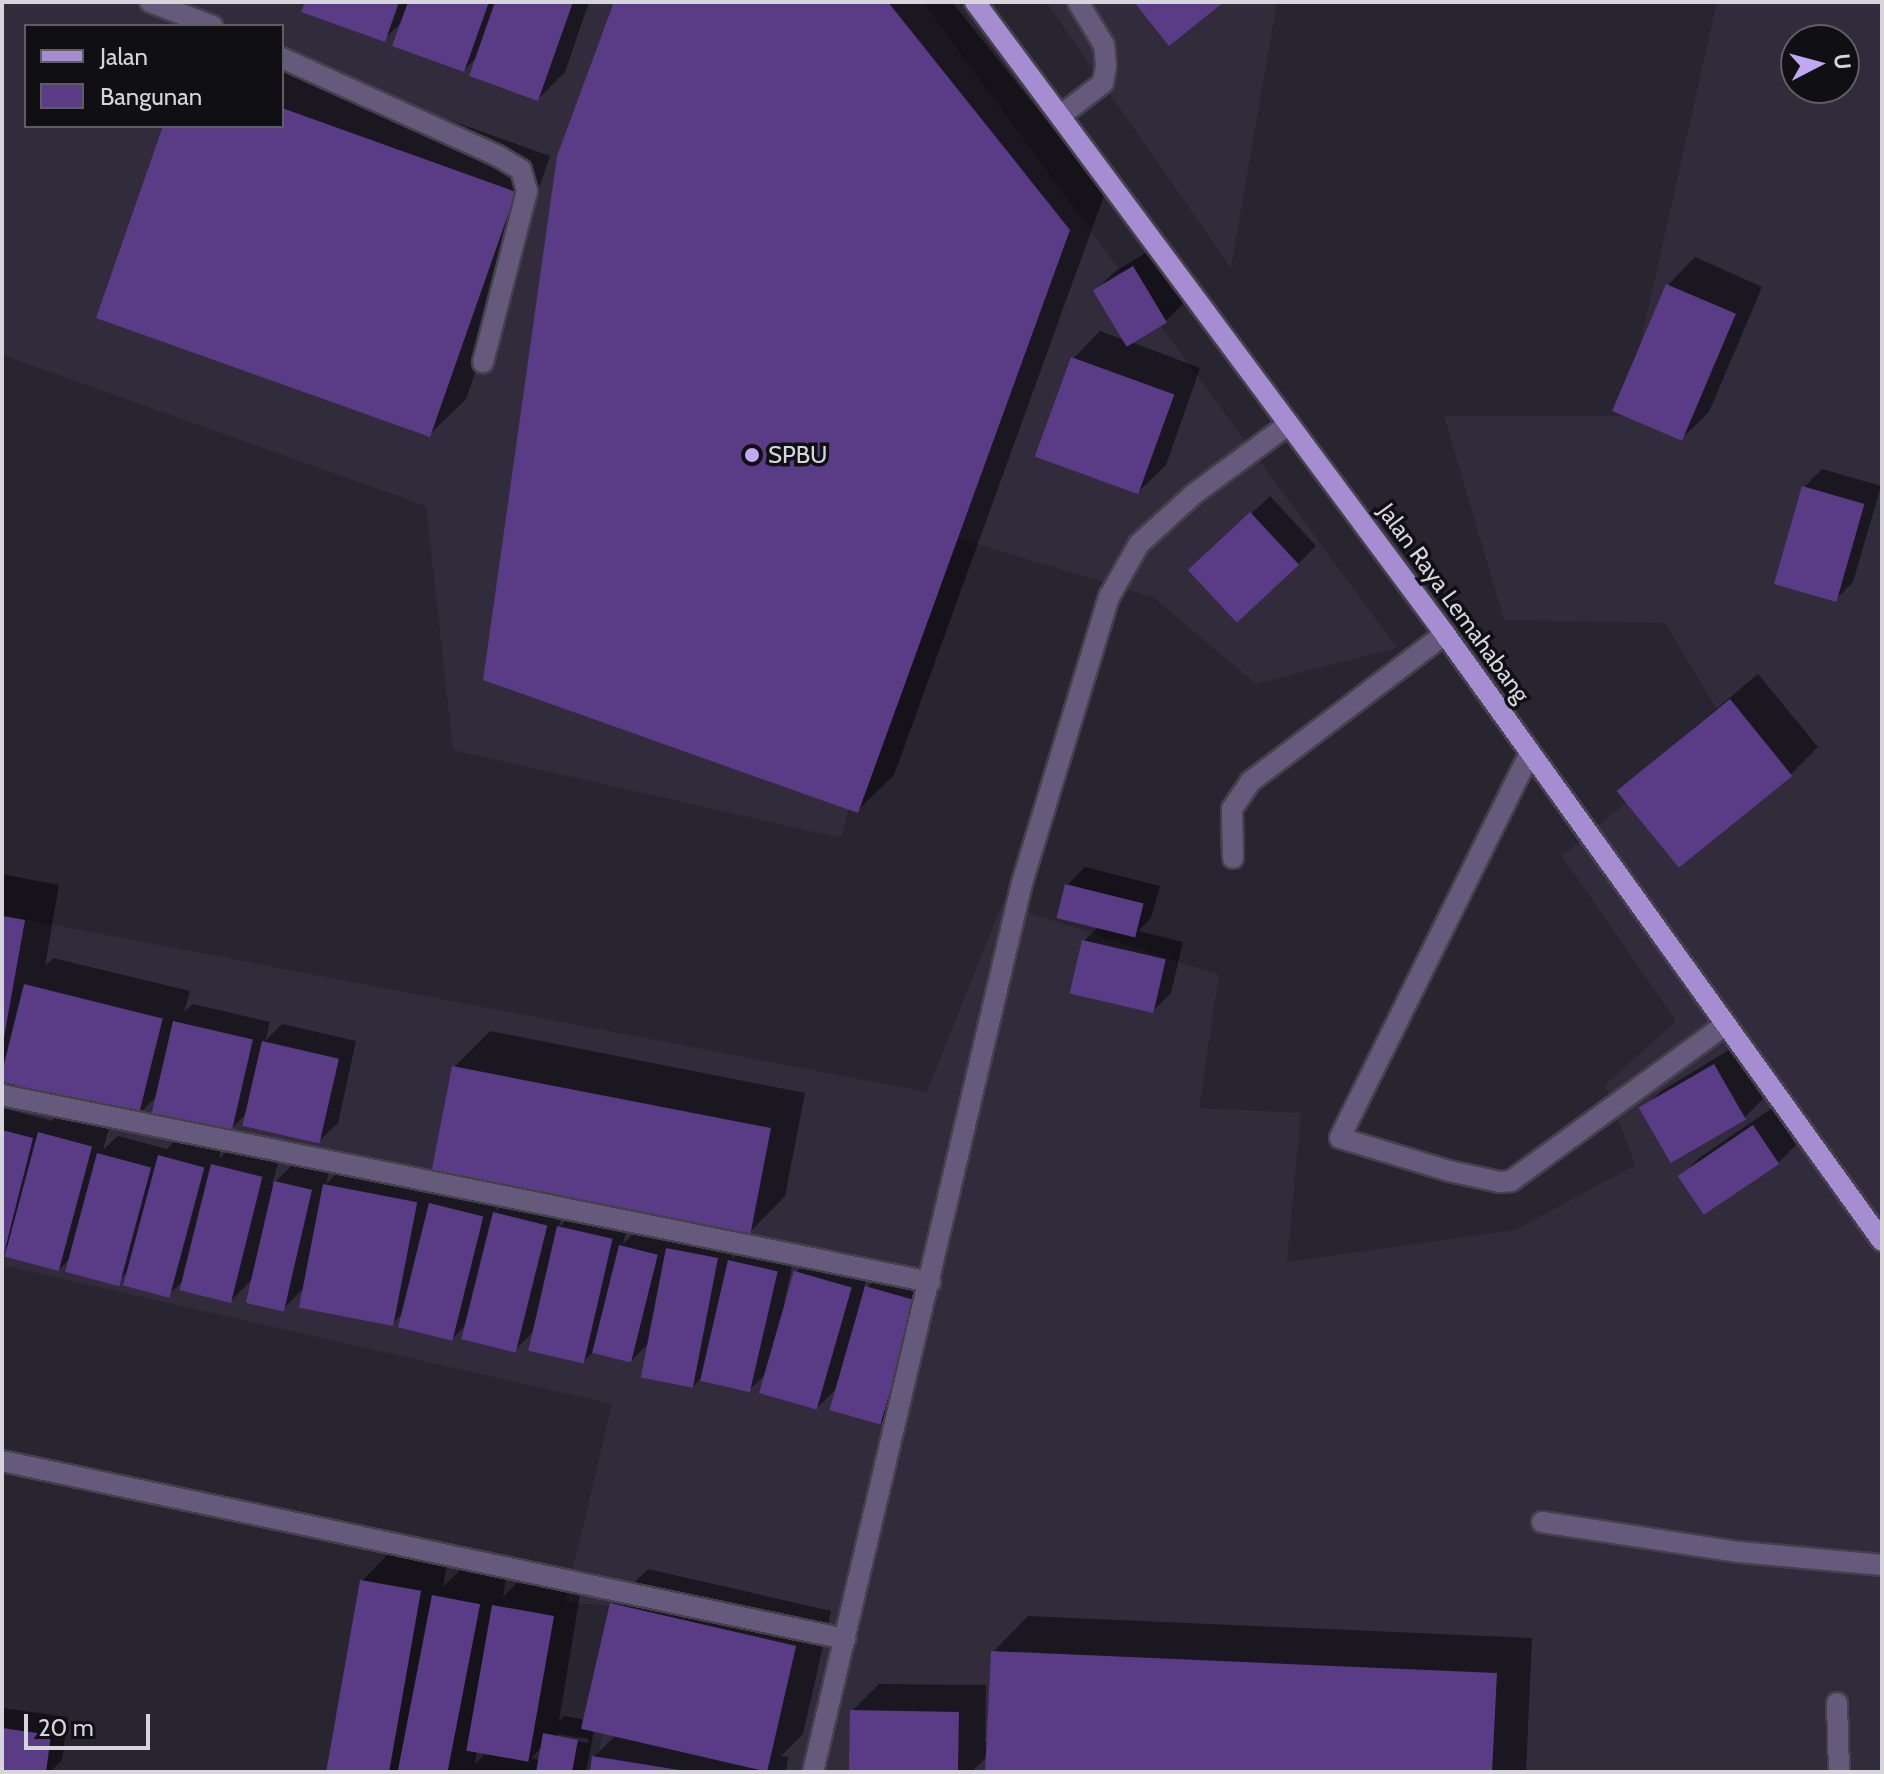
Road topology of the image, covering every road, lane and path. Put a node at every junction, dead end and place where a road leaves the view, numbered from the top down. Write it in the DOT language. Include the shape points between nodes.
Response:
graph roads {
  1 [pos="150,2"];
  2 [pos="975,2"];
  3 [pos="1078,2"];
  4 [pos="208,24"];
  5 [pos="284,59"];
  6 [pos="1060,116"];
  7 [pos="483,362"];
  8 [pos="1289,424"];
  9 [pos="1445,634"];
  10 [pos="1530,753"];
  11 [pos="1233,858"];
  12 [pos="1726,1024"];
  13 [pos="2,1095"];
  14 [pos="1882,1241"];
  15 [pos="930,1282"];
  16 [pos="2,1461"];
  17 [pos="1542,1522"];
  18 [pos="1882,1565"];
  19 [pos="845,1639"];
  20 [pos="1837,1703"];
  21 [pos="813,1772"];
  22 [pos="1839,1772"];
  1 -- 4 [label="street"];
  2 -- 6 [label="main road, Jalan Raya Lemahabang"];
  3 -- 6 [label="street" via="1104,45 1106,66 1103,83"];
  5 -- 7 [label="street" via="521,170 527,191"];
  6 -- 8 [label="main road, Jalan Raya Lemahabang"];
  8 -- 9 [label="main road, Jalan Raya Lemahabang"];
  8 -- 15 [label="street" via="1194,494 1139,544 1109,597 1022,883"];
  9 -- 10 [label="main road, Jalan Raya Lemahabang"];
  9 -- 11 [label="street" via="1250,782 1232,809"];
  10 -- 12 [label="main road, Jalan Raya Lemahabang"];
  10 -- 12 [label="street" via="1340,1138 1449,1171 1511,1181"];
  12 -- 14 [label="main road, Jalan Raya Lemahabang"];
  13 -- 15 [label="street"];
  15 -- 19 [label="street"];
  16 -- 19 [label="street"];
  17 -- 18 [label="street" via="1739,1552"];
  19 -- 21 [label="street"];
  20 -- 22 [label="street"];
}
